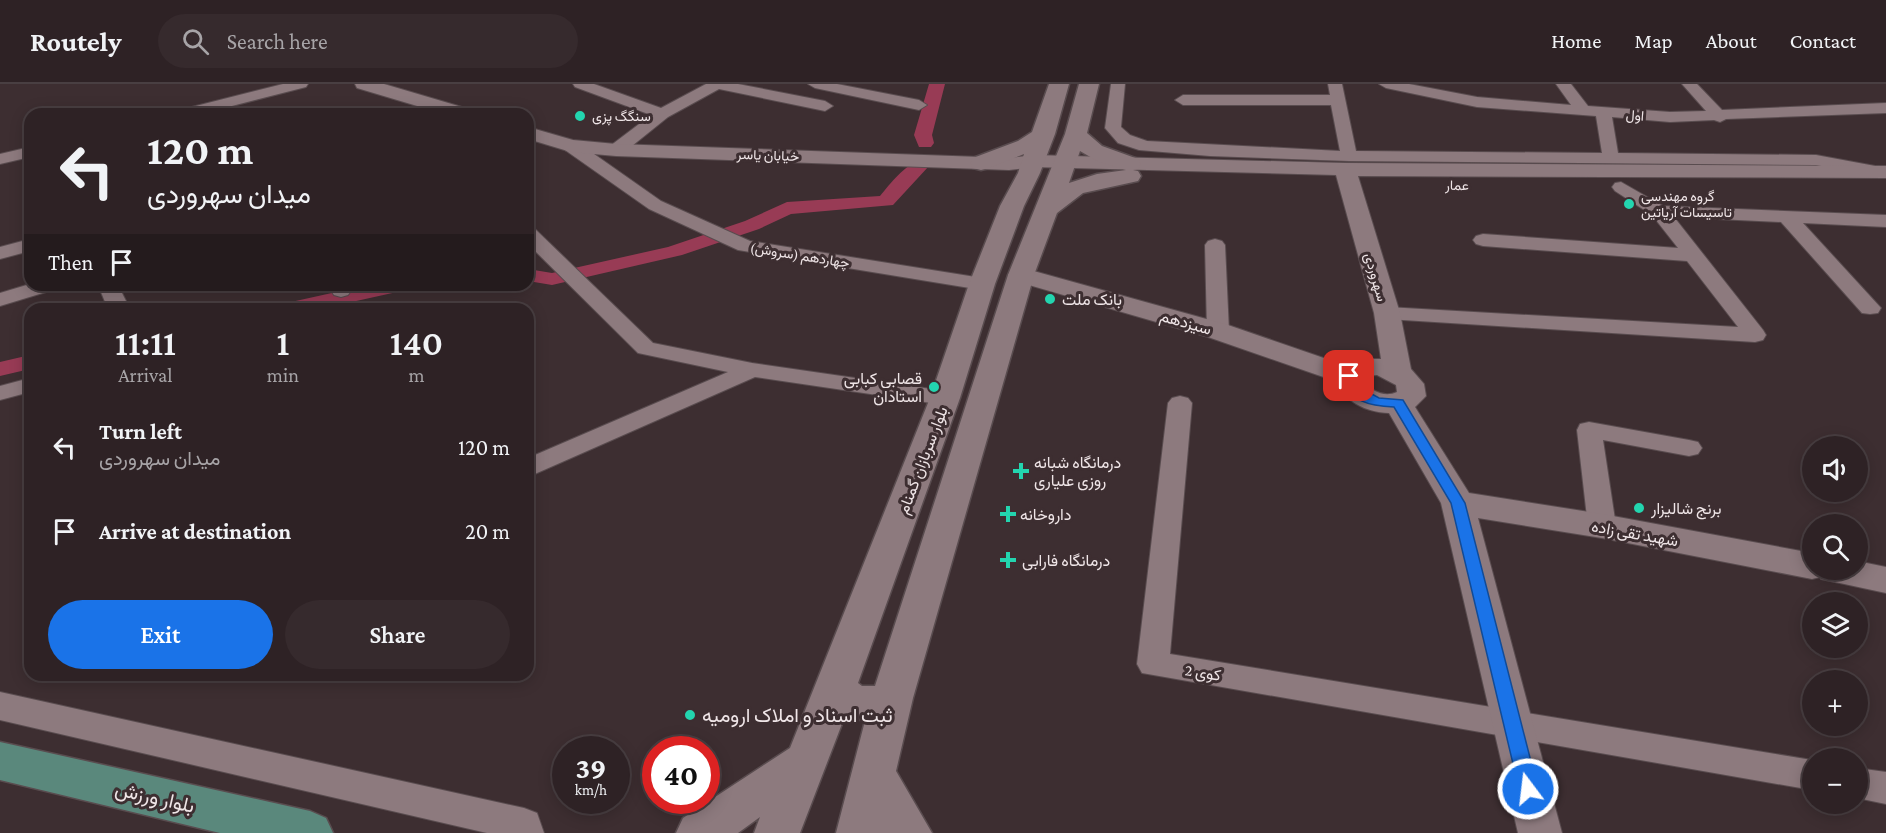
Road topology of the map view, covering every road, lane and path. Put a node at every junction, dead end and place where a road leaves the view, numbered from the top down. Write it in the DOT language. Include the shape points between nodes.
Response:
graph roads {
  1 [pos="300,84"];
  2 [pos="364,84"];
  3 [pos="580,84"];
  4 [pos="716,84"];
  5 [pos="815,84"];
  6 [pos="1059,84"];
  7 [pos="1089,84"];
  8 [pos="1118,84"];
  9 [pos="1335,84"];
  10 [pos="1386,84"];
  11 [pos="1563,84"];
  12 [pos="1689,84"];
  13 [pos="1441,91"];
  14 [pos="1183,100"];
  15 [pos="1339,100"];
  16 [pos="919,105"];
  17 [pos="825,106"];
  18 [pos="217,108"];
  19 [pos="445,108"];
  20 [pos="1886,108"];
  21 [pos="1584,111"];
  22 [pos="1603,113"];
  23 [pos="662,114"];
  24 [pos="1720,117"];
  25 [pos="534,136"];
  26 [pos="571,146"];
  27 [pos="616,150"];
  28 [pos="24,153"];
  29 [pos="1045,158"];
  30 [pos="1212,158"];
  31 [pos="0,159"];
  32 [pos="1611,159"];
  33 [pos="981,163"];
  34 [pos="1348,169"];
  35 [pos="1130,170"];
  36 [pos="1885,178"];
  37 [pos="1621,187"];
  38 [pos="1012,206"];
  39 [pos="1046,210"];
  40 [pos="1659,210"];
  41 [pos="1788,218"];
  42 [pos="1886,221"];
  43 [pos="534,239"];
  44 [pos="1483,240"];
  45 [pos="1215,245"];
  46 [pos="24,247"];
  47 [pos="0,254"];
  48 [pos="1693,255"];
  49 [pos="1022,275"];
  50 [pos="982,284"];
  51 [pos="29,291"];
  52 [pos="0,300"];
  53 [pos="1870,308"];
  54 [pos="1387,313"];
  55 [pos="1218,331"];
  56 [pos="752,370"];
  57 [pos="24,387"];
  58 [pos="1398,388"];
  59 [pos="0,393"];
  60 [pos="945,398"];
  61 [pos="1180,403"];
  62 [pos="1689,448"];
  63 [pos="534,465"];
  64 [pos="1458,503"];
  65 [pos="1602,526"];
  66 [pos="1802,564"];
  67 [pos="1868,577"];
  68 [pos="1886,580"];
  69 [pos="836,687"];
  70 [pos="892,698"];
  71 [pos="0,706"];
  72 [pos="1511,723"];
  73 [pos="0,761"];
  74 [pos="806,761"];
  75 [pos="873,773"];
  76 [pos="1802,773"];
  77 [pos="1868,785"];
  78 [pos="1886,788"];
  79 [pos="309,833"];
  80 [pos="526,833"];
  81 [pos="699,833"];
  82 [pos="777,833"];
  83 [pos="859,833"];
  84 [pos="909,833"];
  85 [pos="1540,833"];
  1 -- 18 [label="street"];
  2 -- 19 [label="street"];
  3 -- 23 [label="street"];
  4 -- 17 [label="street"];
  4 -- 23 [label="street"];
  5 -- 16 [label="street"];
  6 -- 29 [label="main road, بلوار سربازان گمنام"];
  7 -- 29 [label="main road, بلوار سربازان گمنام"];
  8 -- 30 [label="street" via="1113,128 1124,139"];
  9 -- 15 [label="street"];
  10 -- 13 [label="street, اول"];
  11 -- 21 [label="street"];
  12 -- 24 [label="street"];
  13 -- 21 [label="street, اول"];
  14 -- 15 [label="street"];
  15 -- 34 [label="street"];
  20 -- 24 [label="street, اول"];
  21 -- 22 [label="street, اول"];
  22 -- 24 [label="street, اول"];
  22 -- 32 [label="street"];
  23 -- 27 [label="street"];
  25 -- 26 [label="street, خیابان یاسر"];
  26 -- 27 [label="street, خیابان یاسر"];
  26 -- 50 [label="street, چهاردهم (سروش)" via="655,205 745,246"];
  27 -- 33 [label="street, خیابان یاسر"];
  28 -- 31 [label="street"];
  29 -- 33 [label="street, خیابان یاسر"];
  29 -- 33 [label="main road" via="1022,147"];
  29 -- 35 [label="street, عمار"];
  29 -- 35 [label="main road" via="1088,148"];
  29 -- 38 [label="main road, بلوار سربازان گمنام"];
  29 -- 39 [label="main road, بلوار سربازان گمنام"];
  30 -- 34 [label="street, عمار"];
  30 -- 35 [label="street, عمار"];
  32 -- 34 [label="street"];
  32 -- 36 [label="street" via="1816,160"];
  33 -- 38 [label="main road" via="1009,180"];
  34 -- 35 [label="street, عمار"];
  34 -- 36 [label="street, عمار"];
  34 -- 37 [label="street, عمار"];
  34 -- 54 [label="street, سهروردی"];
  35 -- 39 [label="main road" via="1075,188"];
  36 -- 37 [label="street, عمار"];
  37 -- 40 [label="street"];
  38 -- 50 [label="main road, بلوار سربازان گمنام"];
  39 -- 49 [label="main road, بلوار سربازان گمنام"];
  40 -- 41 [label="street"];
  40 -- 48 [label="street"];
  41 -- 42 [label="street"];
  41 -- 53 [label="street"];
  43 -- 56 [label="street" via="646,348"];
  44 -- 48 [label="street"];
  45 -- 55 [label="street"];
  46 -- 47 [label="street"];
  48 -- 54 [label="street" via="1755,334"];
  49 -- 55 [label="street, سیزدهم"];
  49 -- 70 [label="main road, بلوار سربازان گمنام"];
  50 -- 60 [label="main road, بلوار سربازان گمنام"];
  51 -- 52 [label="street"];
  54 -- 58 [label="street, سهروردی"];
  55 -- 58 [label="street, سیزدهم" via="1349,376 1351,388 1367,399 1377,402"];
  56 -- 60 [label="street"];
  56 -- 63 [label="street"];
  57 -- 59 [label="street"];
  58 -- 64 [label="street, سهروردی"];
  60 -- 69 [label="main road, بلوار سربازان گمنام"];
  61 -- 72 [label="street, کوی 2" via="1153,664"];
  62 -- 65 [label="street" via="1589,430"];
  64 -- 65 [label="street, شهید تقی زاده"];
  64 -- 72 [label="street, سهروردی"];
  65 -- 66 [label="street, شهید تقی زاده"];
  67 -- 68 [label="street"];
  69 -- 70 [label="main road" via="846,698 860,704 877,704"];
  69 -- 74 [label="main road, بلوار سربازان گمنام"];
  70 -- 75 [label="main road, بلوار سربازان گمنام"];
  71 -- 80 [label="street" via="524,825"];
  72 -- 76 [label="street"];
  72 -- 85 [label="street, سهروردی"];
  73 -- 79 [label="main road, بلوار ورزش"];
  74 -- 81 [label="main road"];
  74 -- 82 [label="main road, بلوار سربازان گمنام"];
  75 -- 83 [label="main road, بلوار سربازان گمنام"];
  75 -- 84 [label="main road"];
  77 -- 78 [label="street"];
}
